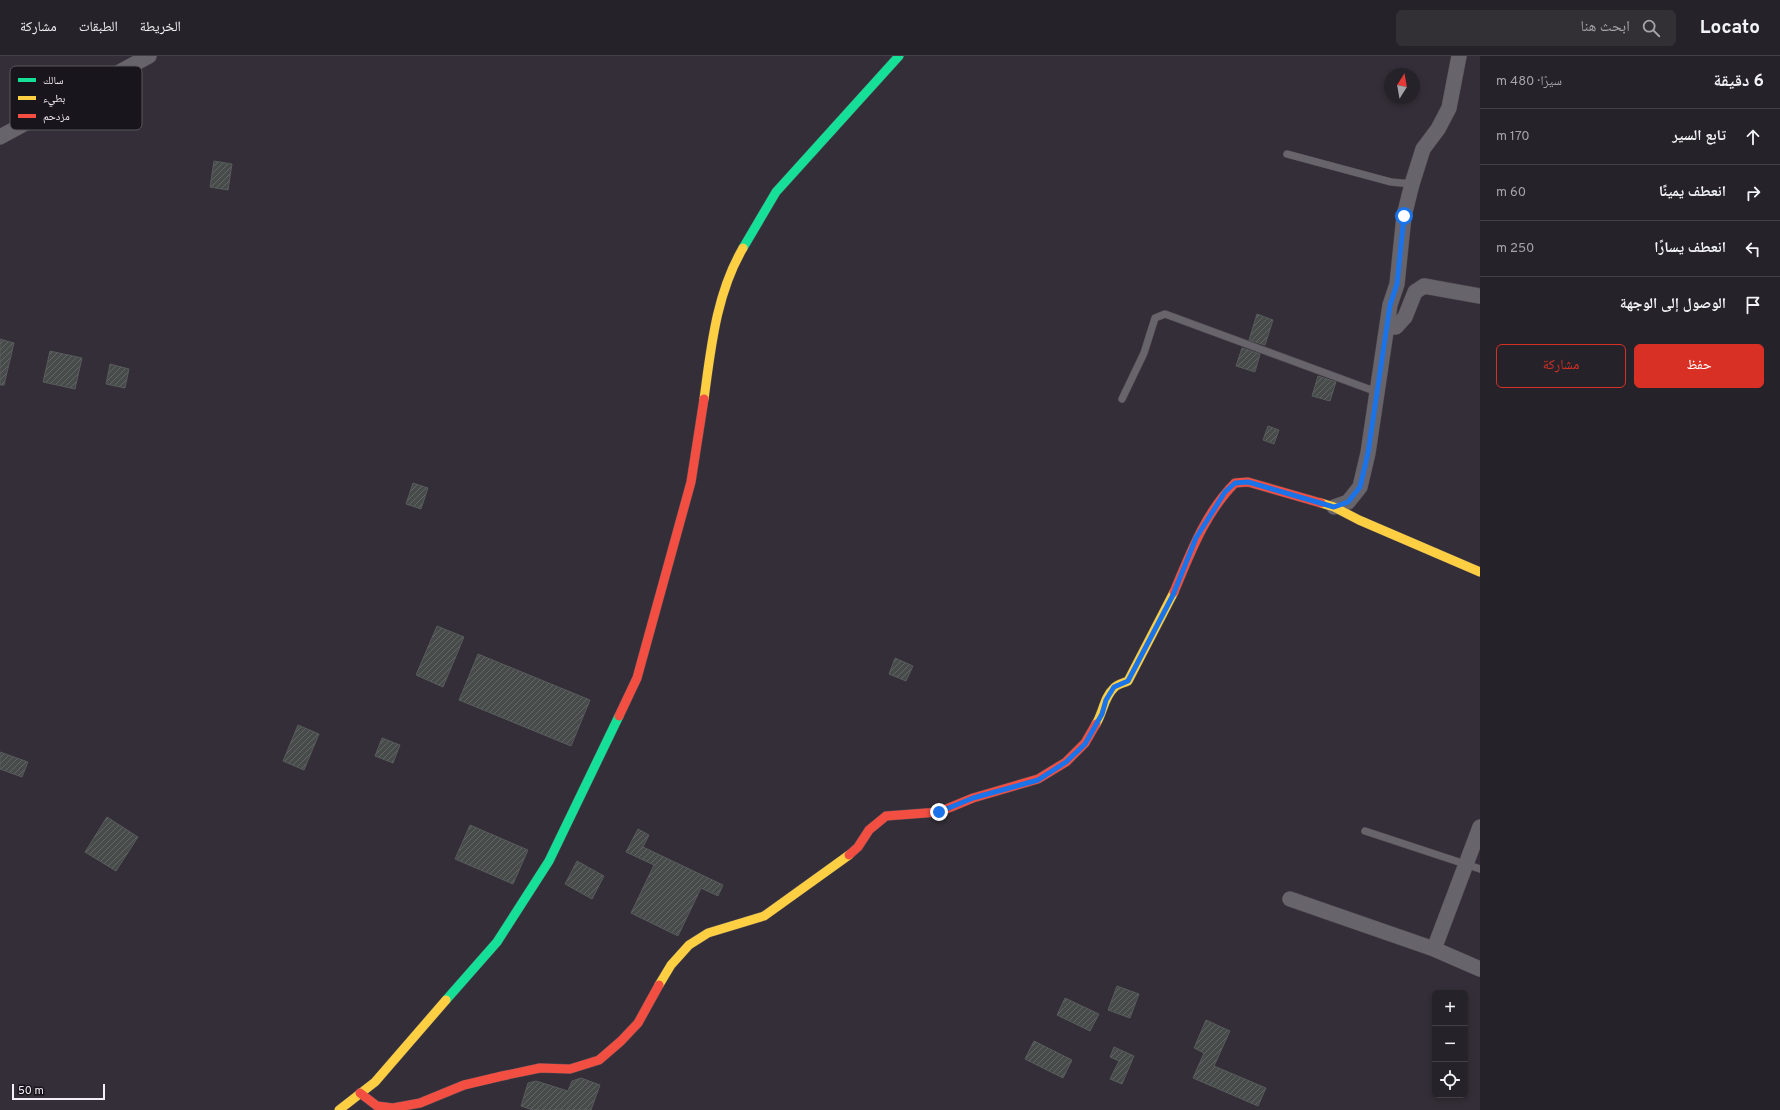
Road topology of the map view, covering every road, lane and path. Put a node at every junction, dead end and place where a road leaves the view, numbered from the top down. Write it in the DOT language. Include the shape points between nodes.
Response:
graph roads {
  1 [pos="149,56"];
  2 [pos="899,56"];
  3 [pos="1459,56"];
  4 [pos="131,66"];
  5 [pos="13,130"];
  6 [pos="0,137"];
  7 [pos="1287,154"];
  8 [pos="1412,184"];
  9 [pos="1480,296"];
  10 [pos="1387,327"];
  11 [pos="1377,392"];
  12 [pos="1122,399"];
  13 [pos="1334,507"];
  14 [pos="1480,572"];
  15 [pos="1480,827"];
  16 [pos="1365,831"];
  17 [pos="1466,864"];
  18 [pos="1480,869"];
  19 [pos="1290,900"];
  20 [pos="1434,949"];
  21 [pos="1480,969"];
  22 [pos="360,1093"];
  23 [pos="339,1110"];
  1 -- 4 [label="street"];
  2 -- 22 [label="street" via="776,192 735,262 715,323 691,482 637,678 549,861 497,942 375,1082"];
  3 -- 8 [label="street" via="1449,108 1438,129 1423,148"];
  5 -- 6 [label="street"];
  7 -- 8 [label="lane" via="1391,182"];
  8 -- 10 [label="street" via="1404,216 1397,284 1390,305"];
  9 -- 10 [label="street" via="1424,286 1414,292 1405,317 1396,327"];
  10 -- 11 [label="street"];
  11 -- 12 [label="lane" via="1165,314 1155,318 1144,353"];
  11 -- 13 [label="street" via="1360,487 1348,502"];
  13 -- 14 [label="street"];
  13 -- 22 [label="street" via="1248,482 1235,483 1225,492 1196,538 1173,595 1128,681 1114,687 1085,744 1066,762 1038,780 973,798 939,812 886,816 869,830 858,847 764,916 708,933 689,945 671,965 638,1023 599,1060 570,1069 540,1068 502,1076 464,1085 420,1103 393,1108 377,1106"];
  15 -- 17 [label="street"];
  16 -- 17 [label="lane"];
  17 -- 18 [label="lane"];
  17 -- 20 [label="street"];
  19 -- 20 [label="street"];
  20 -- 21 [label="street"];
  22 -- 23 [label="street"];
}
